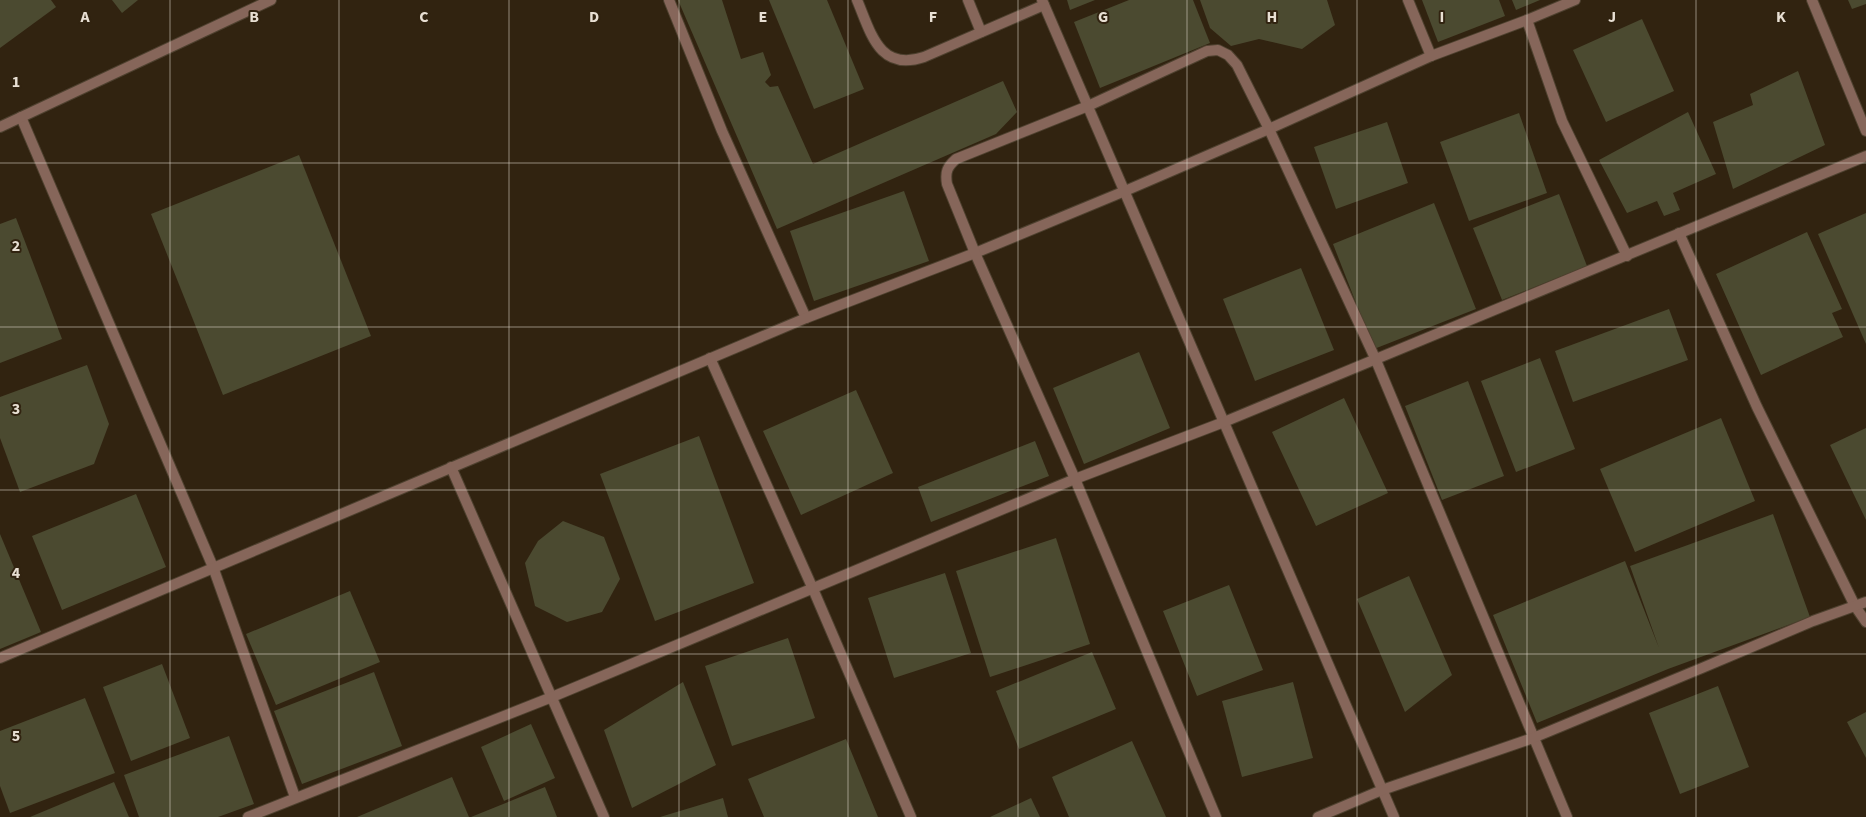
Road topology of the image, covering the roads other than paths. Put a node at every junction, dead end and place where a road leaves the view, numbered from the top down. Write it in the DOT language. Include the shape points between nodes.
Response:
graph roads {
  1 [pos="271,0"];
  2 [pos="669,0"];
  3 [pos="857,0"];
  4 [pos="968,0"];
  5 [pos="1408,0"];
  6 [pos="1576,0"];
  7 [pos="1812,0"];
  8 [pos="1043,3"];
  9 [pos="1527,20"];
  10 [pos="981,32"];
  11 [pos="1431,56"];
  12 [pos="1088,106"];
  13 [pos="21,118"];
  14 [pos="0,128"];
  15 [pos="1269,129"];
  16 [pos="1866,131"];
  17 [pos="1866,156"];
  18 [pos="1125,191"];
  19 [pos="1679,233"];
  20 [pos="975,253"];
  21 [pos="1627,256"];
  22 [pos="806,318"];
  23 [pos="710,358"];
  24 [pos="1375,358"];
  25 [pos="1224,422"];
  26 [pos="450,467"];
  27 [pos="1075,479"];
  28 [pos="213,567"];
  29 [pos="813,589"];
  30 [pos="1866,602"];
  31 [pos="1855,606"];
  32 [pos="1866,622"];
  33 [pos="0,658"];
  34 [pos="552,697"];
  35 [pos="1533,738"];
  36 [pos="1382,790"];
  37 [pos="295,798"];
  38 [pos="248,817"];
  39 [pos="604,817"];
  40 [pos="911,817"];
  41 [pos="1216,817"];
  42 [pos="1318,817"];
  43 [pos="1394,817"];
  44 [pos="1567,817"];
  1 -- 13 [label="street"];
  2 -- 22 [label="street" via="722,131"];
  3 -- 10 [label="street" via="874,40 889,57 900,61 924,57"];
  4 -- 10 [label="street"];
  5 -- 11 [label="street"];
  6 -- 9 [label="street"];
  7 -- 16 [label="street"];
  8 -- 10 [label="street"];
  8 -- 12 [label="street"];
  9 -- 11 [label="street"];
  9 -- 21 [label="street" via="1562,121"];
  11 -- 15 [label="street"];
  12 -- 15 [label="street" via="1207,51 1218,50 1228,54 1237,66"];
  12 -- 18 [label="street"];
  12 -- 20 [label="street" via="956,158 950,164 945,173 947,184"];
  13 -- 14 [label="street"];
  13 -- 28 [label="street"];
  15 -- 18 [label="street"];
  15 -- 24 [label="street"];
  17 -- 19 [label="street"];
  18 -- 20 [label="street"];
  18 -- 25 [label="street"];
  19 -- 21 [label="street"];
  19 -- 31 [label="street" via="1757,407"];
  20 -- 22 [label="street"];
  20 -- 27 [label="street"];
  21 -- 24 [label="street"];
  22 -- 23 [label="street"];
  23 -- 26 [label="street"];
  23 -- 29 [label="street"];
  24 -- 25 [label="street"];
  24 -- 35 [label="street"];
  25 -- 27 [label="street"];
  25 -- 36 [label="street"];
  26 -- 28 [label="street"];
  26 -- 34 [label="street"];
  27 -- 29 [label="street"];
  27 -- 41 [label="street"];
  28 -- 33 [label="street"];
  28 -- 37 [label="street"];
  29 -- 34 [label="street"];
  29 -- 40 [label="street"];
  30 -- 31 [label="street"];
  31 -- 32 [label="street"];
  31 -- 35 [label="street" via="1813,620"];
  34 -- 37 [label="street"];
  34 -- 39 [label="street"];
  35 -- 36 [label="street"];
  35 -- 44 [label="street"];
  36 -- 42 [label="street"];
  36 -- 43 [label="street"];
  37 -- 38 [label="street"];
}
